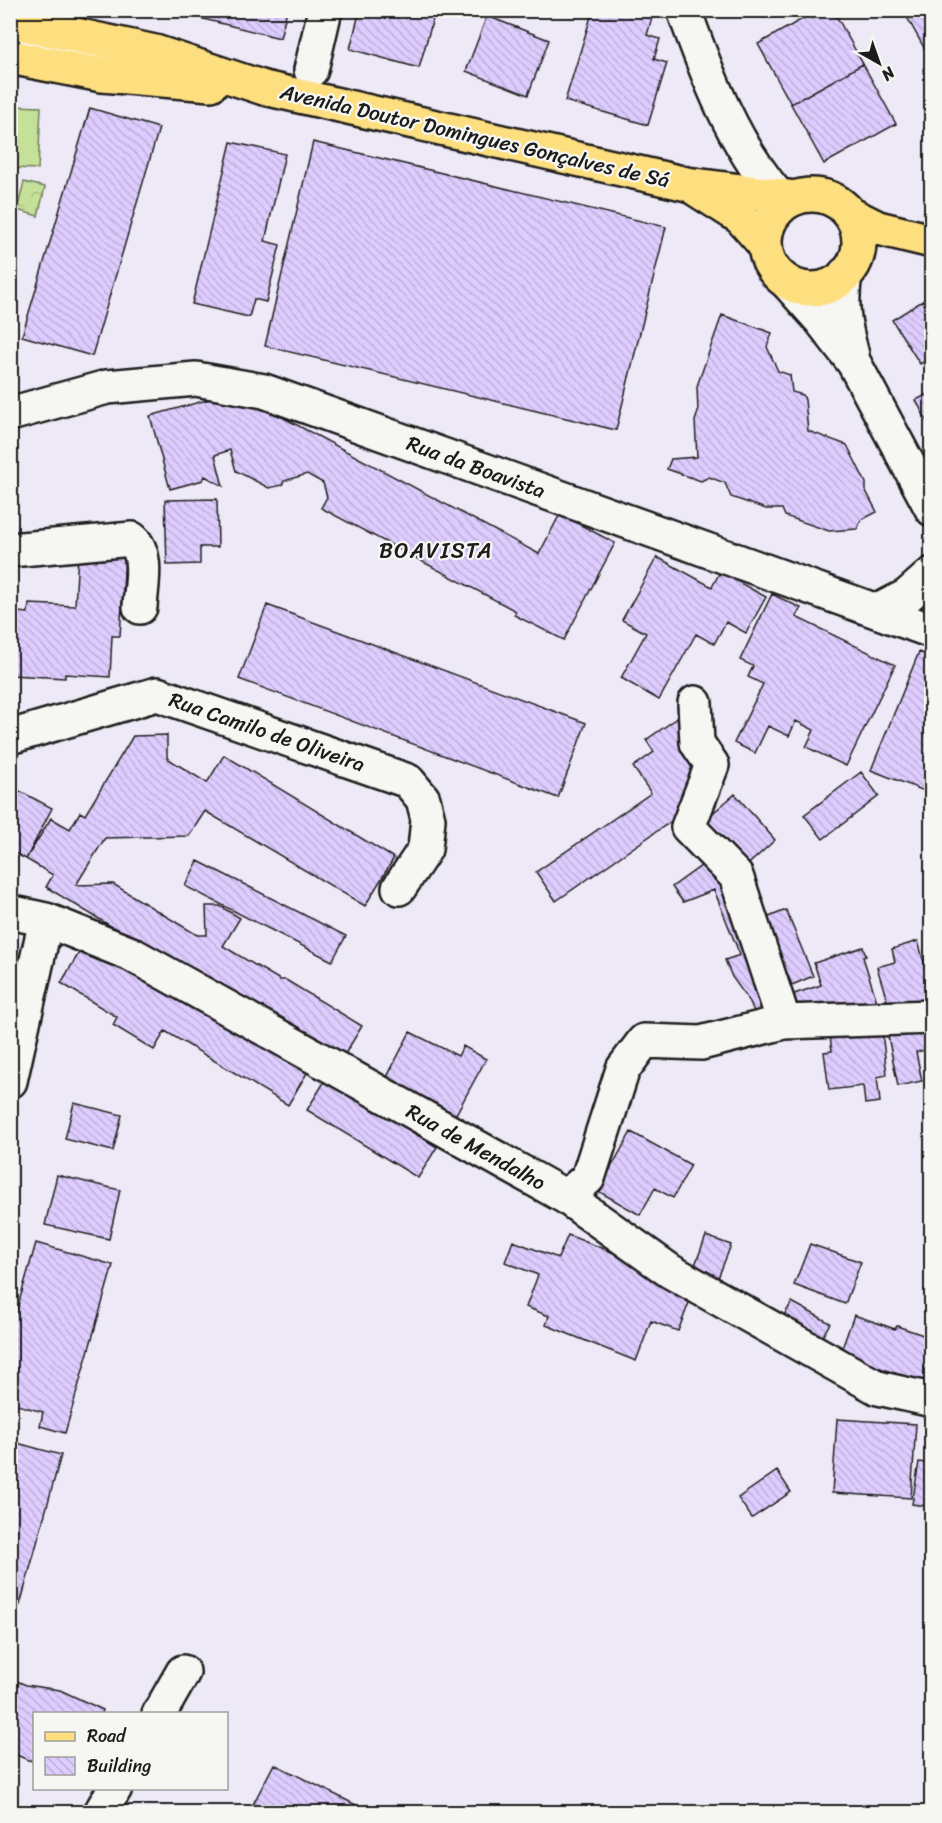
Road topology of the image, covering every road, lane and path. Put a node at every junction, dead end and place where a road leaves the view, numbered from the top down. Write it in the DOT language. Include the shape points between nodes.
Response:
graph roads {
  1 [pos="325,10"];
  2 [pos="684,10"];
  3 [pos="30,21"];
  4 [pos="10,57"];
  5 [pos="311,70"];
  6 [pos="216,84"];
  7 [pos="264,87"];
  8 [pos="687,184"];
  9 [pos="787,197"];
  10 [pos="850,214"];
  11 [pos="932,243"];
  12 [pos="764,244"];
  13 [pos="850,268"];
  14 [pos="786,281"];
  15 [pos="854,363"];
  16 [pos="10,414"];
  17 [pos="932,509"];
  18 [pos="10,550"];
  19 [pos="932,574"];
  20 [pos="140,607"];
  21 [pos="878,611"];
  22 [pos="932,631"];
  23 [pos="695,703"];
  24 [pos="10,737"];
  25 [pos="399,888"];
  26 [pos="10,912"];
  27 [pos="46,920"];
  28 [pos="932,1017"];
  29 [pos="784,1022"];
  30 [pos="10,1081"];
  31 [pos="566,1197"];
  32 [pos="932,1400"];
  33 [pos="183,1672"];
  34 [pos="160,1712"];
  35 [pos="114,1790"];
  36 [pos="101,1812"];
  1 -- 5 [label="street"];
  2 -- 9 [label="street" via="731,123 759,173"];
  3 -- 6 [label="street" via="36,37 45,45"];
  3 -- 7 [label="main road, Avenida Doutor Domingues Gonçalves de Sá" via="154,52"];
  4 -- 6 [label="main road, Avenida Doutor Domingues Gonçalves de Sá" via="102,75"];
  6 -- 7 [label="main road, Avenida Doutor Domingues Gonçalves de Sá"];
  7 -- 8 [label="main road, Avenida Doutor Domingues Gonçalves de Sá"];
  8 -- 9 [label="main road, Avenida Doutor Domingues Gonçalves de Sá"];
  8 -- 12 [label="main road, Avenida Doutor Domingues Gonçalves de Sá" via="740,218"];
  9 -- 10 [label="main road, Avenida Doutor Domingues Gonçalves de Sá" via="825,197"];
  9 -- 12 [label="main road" via="772,216"];
  10 -- 11 [label="main road, Avenida Doutor Domingues Gonçalves de Sá" via="878,228"];
  10 -- 13 [label="main road" via="860,245"];
  11 -- 13 [label="main road" via="876,253"];
  12 -- 14 [label="main road, Avenida Doutor Domingues Gonçalves de Sá" via="775,271"];
  13 -- 14 [label="main road" via="832,284 817,289 801,288"];
  13 -- 15 [label="street" via="841,297"];
  14 -- 15 [label="street"];
  15 -- 17 [label="street"];
  16 -- 21 [label="street, Rua da Boavista" via="107,387 196,379 264,391"];
  18 -- 20 [label="street" via="132,539 139,545 142,557"];
  19 -- 21 [label="street" via="907,596"];
  21 -- 22 [label="street, Rua da Boavista"];
  23 -- 29 [label="street" via="697,743 712,765 688,826 736,876"];
  24 -- 25 [label="street, Rua Camilo de Oliveira" via="157,694 408,781 423,799 428,819 425,849"];
  26 -- 27 [label="street, Rua de Mendalho"];
  27 -- 30 [label="street"];
  27 -- 31 [label="street, Rua de Mendalho" via="131,954"];
  28 -- 29 [label="street"];
  29 -- 31 [label="street" via="701,1043 644,1041 623,1069 588,1178"];
  31 -- 32 [label="street, Rua de Mendalho" via="670,1270 878,1388"];
  33 -- 34 [label="street"];
  35 -- 36 [label="street"];
}
